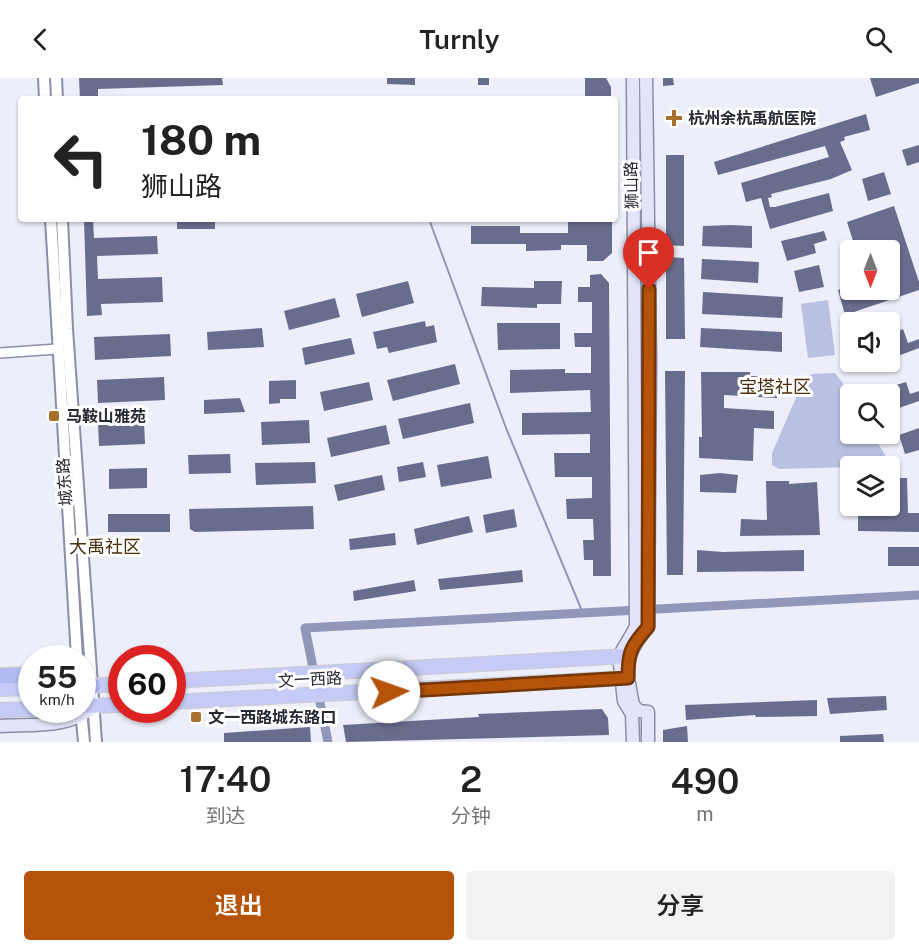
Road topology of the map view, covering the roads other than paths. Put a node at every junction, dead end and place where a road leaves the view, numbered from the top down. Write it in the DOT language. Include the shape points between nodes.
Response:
graph roads {
  1 [pos="44,78"];
  2 [pos="56,78"];
  3 [pos="633,78"];
  4 [pos="646,78"];
  5 [pos="45,96"];
  6 [pos="57,96"];
  7 [pos="51,222"];
  8 [pos="62,222"];
  9 [pos="57,350"];
  10 [pos="1,353"];
  11 [pos="642,590"];
  12 [pos="77,645"];
  13 [pos="84,645"];
  14 [pos="623,656"];
  15 [pos="18,675"];
  16 [pos="0,676"];
  17 [pos="624,678"];
  18 [pos="186,680"];
  19 [pos="0,688"];
  20 [pos="18,688"];
  21 [pos="186,701"];
  22 [pos="18,709"];
  23 [pos="0,710"];
  24 [pos="49,723"];
  25 [pos="85,723"];
  26 [pos="89,723"];
  27 [pos="0,726"];
  28 [pos="84,742"];
  29 [pos="96,742"];
  30 [pos="633,742"];
  31 [pos="648,742"];
  1 -- 5 [label="street"];
  2 -- 6 [label="street"];
  3 -- 11 [label="main road, 狮山路"];
  4 -- 11 [label="main road, 狮山路" via="650,360"];
  7 -- 9 [label="street, 城东路"];
  8 -- 13 [label="street, 城东路"];
  9 -- 10 [label="street"];
  9 -- 12 [label="street, 城东路"];
  11 -- 14 [label="main road, 狮山路" via="642,627"];
  14 -- 17 [label="main road"];
  14 -- 18 [label="main road, 文一西路"];
  15 -- 16 [label="highway"];
  17 -- 21 [label="main road, 文一西路"];
  17 -- 30 [label="main road" via="624,701 632,714"];
  17 -- 31 [label="main road" via="633,705 648,712"];
  19 -- 20 [label="main road"];
  22 -- 23 [label="main road"];
  24 -- 27 [label="main road"];
  25 -- 28 [label="street, 城东路"];
  26 -- 29 [label="street, 城东路"];
}
